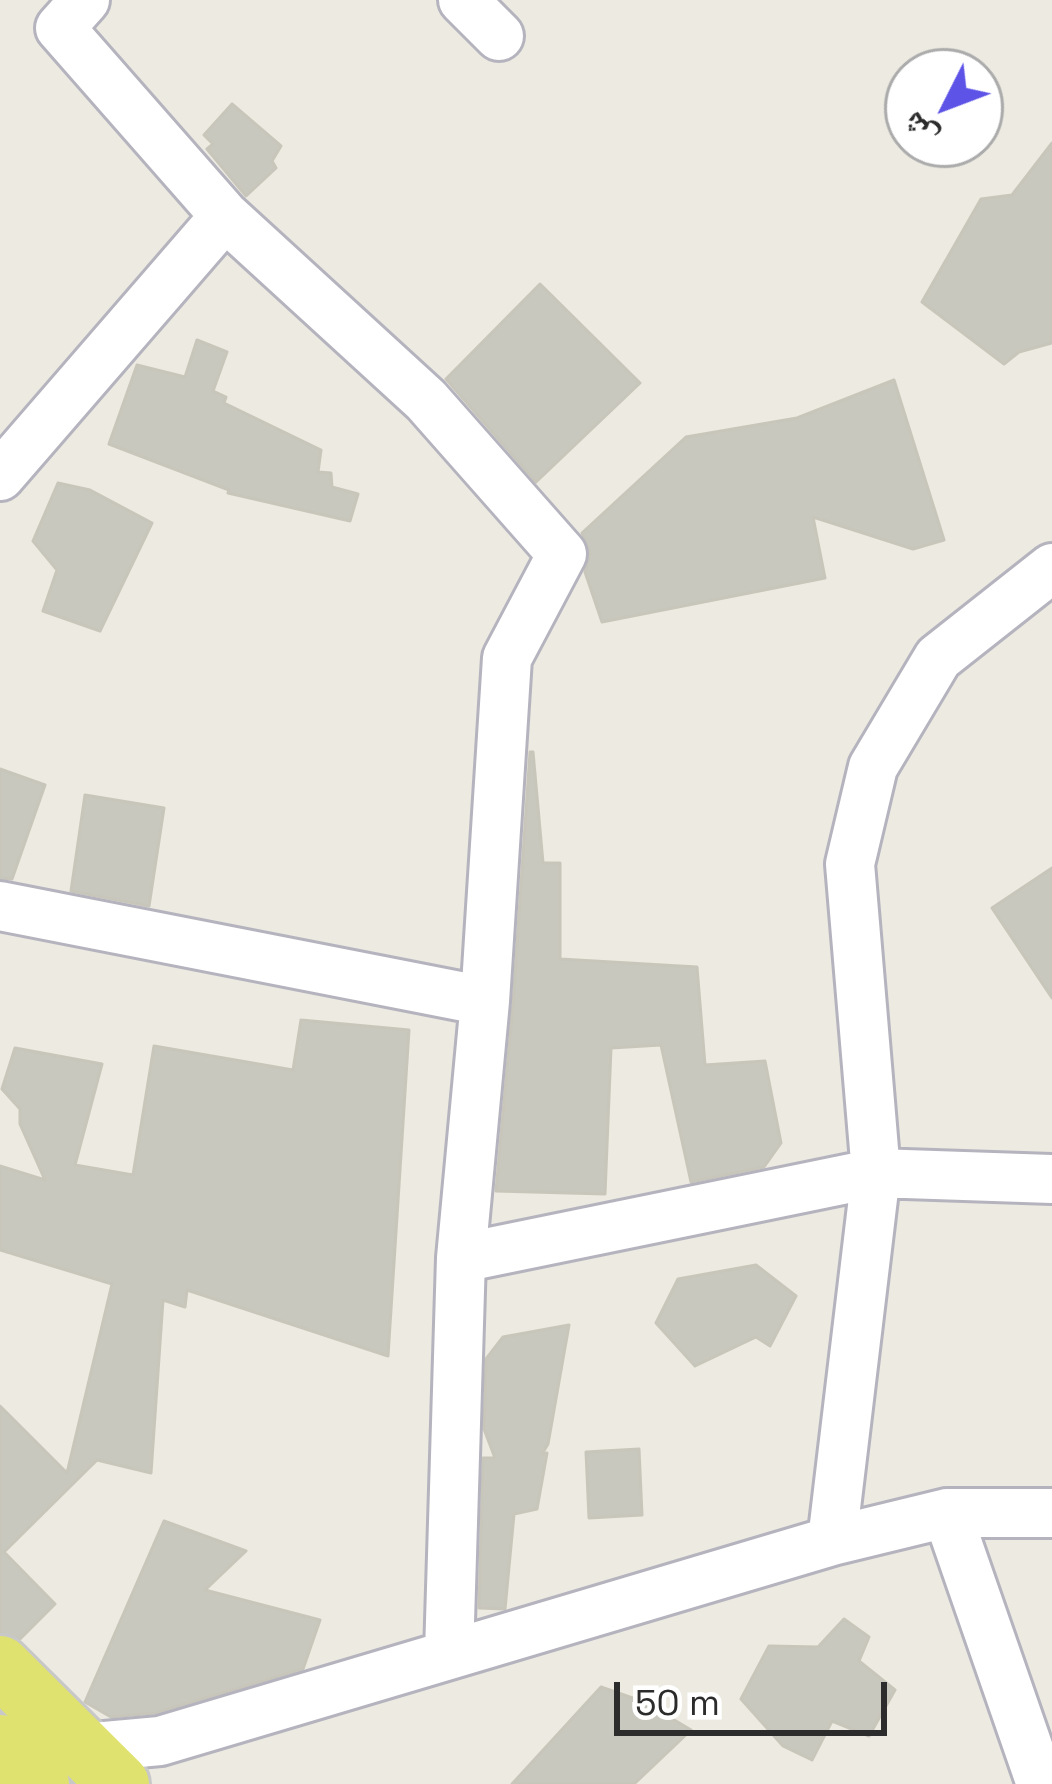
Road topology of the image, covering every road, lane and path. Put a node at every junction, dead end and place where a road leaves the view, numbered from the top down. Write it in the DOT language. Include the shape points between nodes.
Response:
graph roads {
  1 [pos="85,0"];
  2 [pos="463,0"];
  3 [pos="499,36"];
  4 [pos="225,216"];
  5 [pos="3,465"];
  6 [pos="1052,568"];
  7 [pos="0,906"];
  8 [pos="484,1001"];
  9 [pos="876,1173"];
  10 [pos="1052,1179"];
  11 [pos="461,1258"];
  12 [pos="947,1513"];
  13 [pos="1052,1513"];
  14 [pos="832,1541"];
  15 [pos="449,1654"];
  16 [pos="0,1666"];
  17 [pos="46,1767"];
  18 [pos="1041,1784"];
  1 -- 4 [label="street" via="60,28"];
  2 -- 3 [label="street"];
  4 -- 5 [label="street"];
  4 -- 8 [label="street" via="426,400 562,554 507,658"];
  6 -- 9 [label="street" via="938,658 873,766 850,864"];
  7 -- 8 [label="street"];
  8 -- 11 [label="street"];
  9 -- 10 [label="street"];
  9 -- 11 [label="street"];
  9 -- 14 [label="street"];
  11 -- 15 [label="street"];
  12 -- 13 [label="street"];
  12 -- 14 [label="street"];
  12 -- 18 [label="street"];
  14 -- 15 [label="street"];
  15 -- 17 [label="street"];
  16 -- 17 [label="main road"];
}
